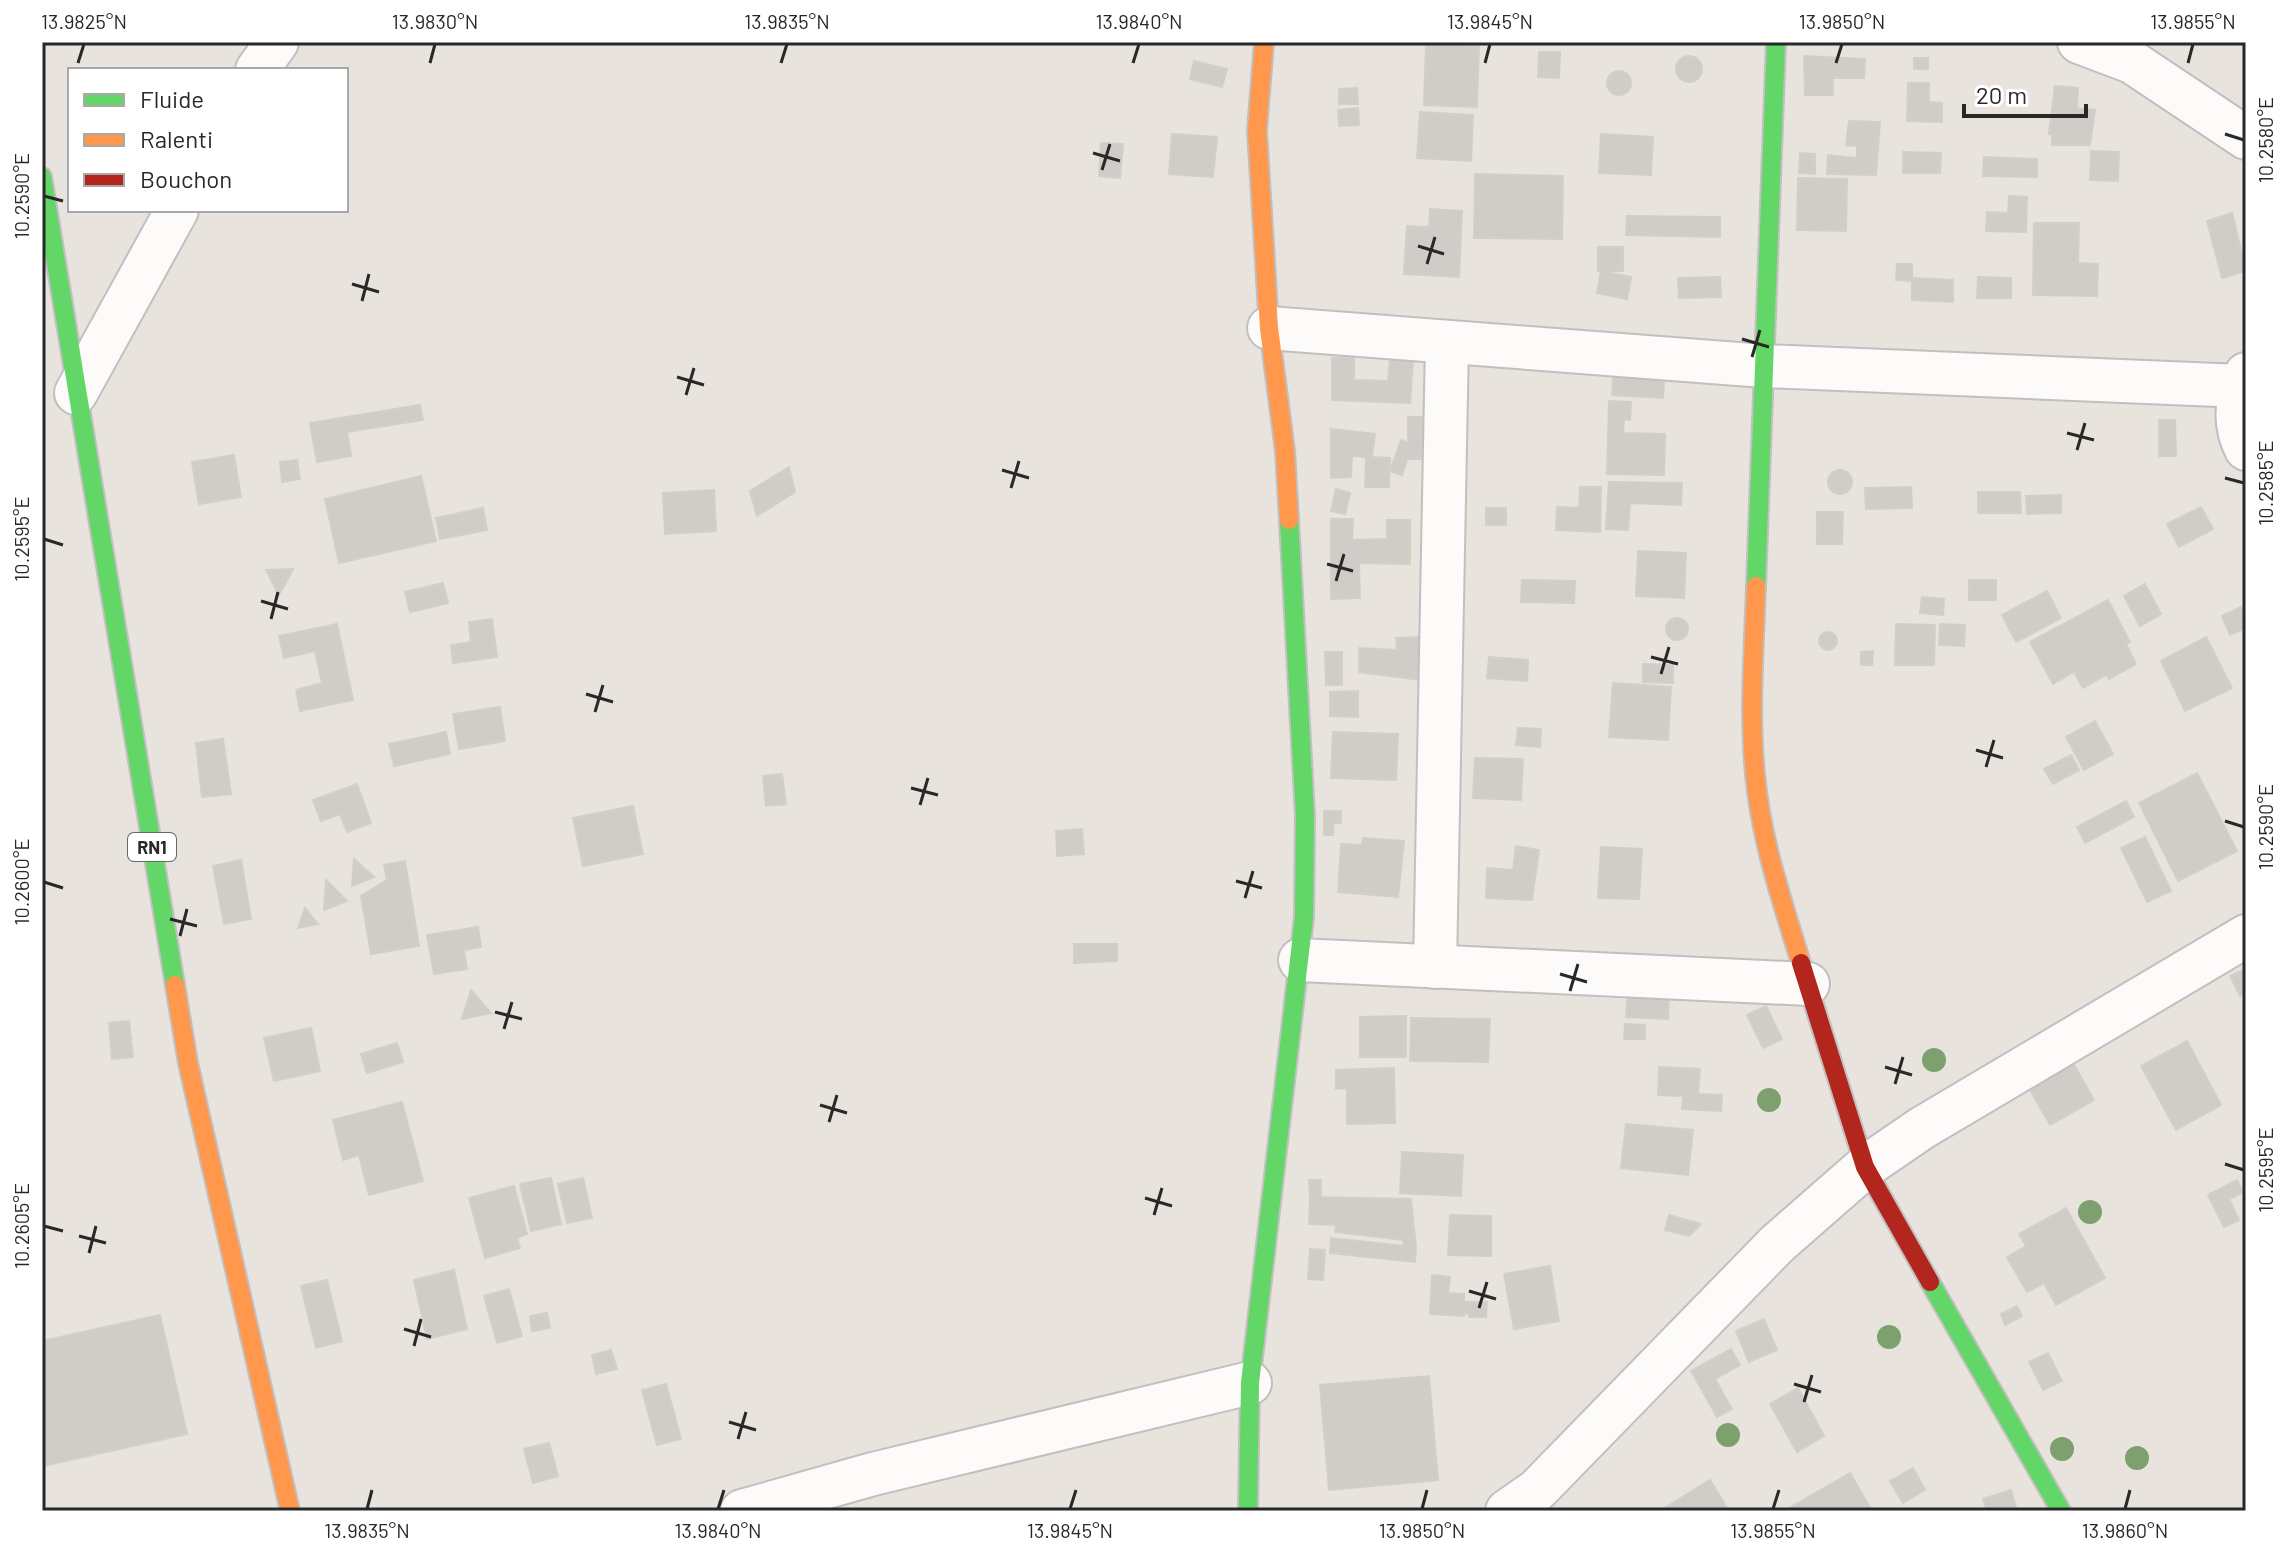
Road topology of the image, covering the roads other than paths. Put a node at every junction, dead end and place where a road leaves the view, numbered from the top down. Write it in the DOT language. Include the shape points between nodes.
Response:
graph roads {
  1 [pos="277,42"];
  2 [pos="1264,42"];
  3 [pos="1776,42"];
  4 [pos="2079,42"];
  5 [pos="258,68"];
  6 [pos="2246,138"];
  7 [pos="42,177"];
  8 [pos="176,212"];
  9 [pos="1269,328"];
  10 [pos="1447,342"];
  11 [pos="1764,366"];
  12 [pos="2244,380"];
  13 [pos="76,393"];
  14 [pos="2246,449"];
  15 [pos="2246,936"];
  16 [pos="1300,960"];
  17 [pos="1435,967"];
  18 [pos="1808,984"];
  19 [pos="1865,1167"];
  20 [pos="1250,1383"];
  21 [pos="290,1511"];
  22 [pos="742,1511"];
  23 [pos="1248,1511"];
  24 [pos="1507,1511"];
  25 [pos="2061,1511"];
  1 -- 5 [label="street"];
  2 -- 9 [label="main road" via="1257,130"];
  3 -- 11 [label="main road"];
  4 -- 6 [label="street" via="2132,62"];
  7 -- 13 [label="main road, RN1"];
  8 -- 13 [label="street"];
  9 -- 10 [label="street"];
  9 -- 16 [label="main road" via="1285,451 1305,816"];
  10 -- 11 [label="street"];
  10 -- 17 [label="street"];
  11 -- 12 [label="street"];
  11 -- 18 [label="main road" via="1751,721 1755,778 1769,860"];
  12 -- 14 [label="street" via="2237,424"];
  13 -- 21 [label="main road, RN1" via="188,1063"];
  15 -- 19 [label="street"];
  16 -- 17 [label="street"];
  16 -- 20 [label="main road"];
  17 -- 18 [label="street"];
  18 -- 19 [label="main road"];
  19 -- 24 [label="street" via="1777,1244 1537,1490"];
  19 -- 25 [label="main road"];
  20 -- 22 [label="street"];
  20 -- 23 [label="main road"];
}
